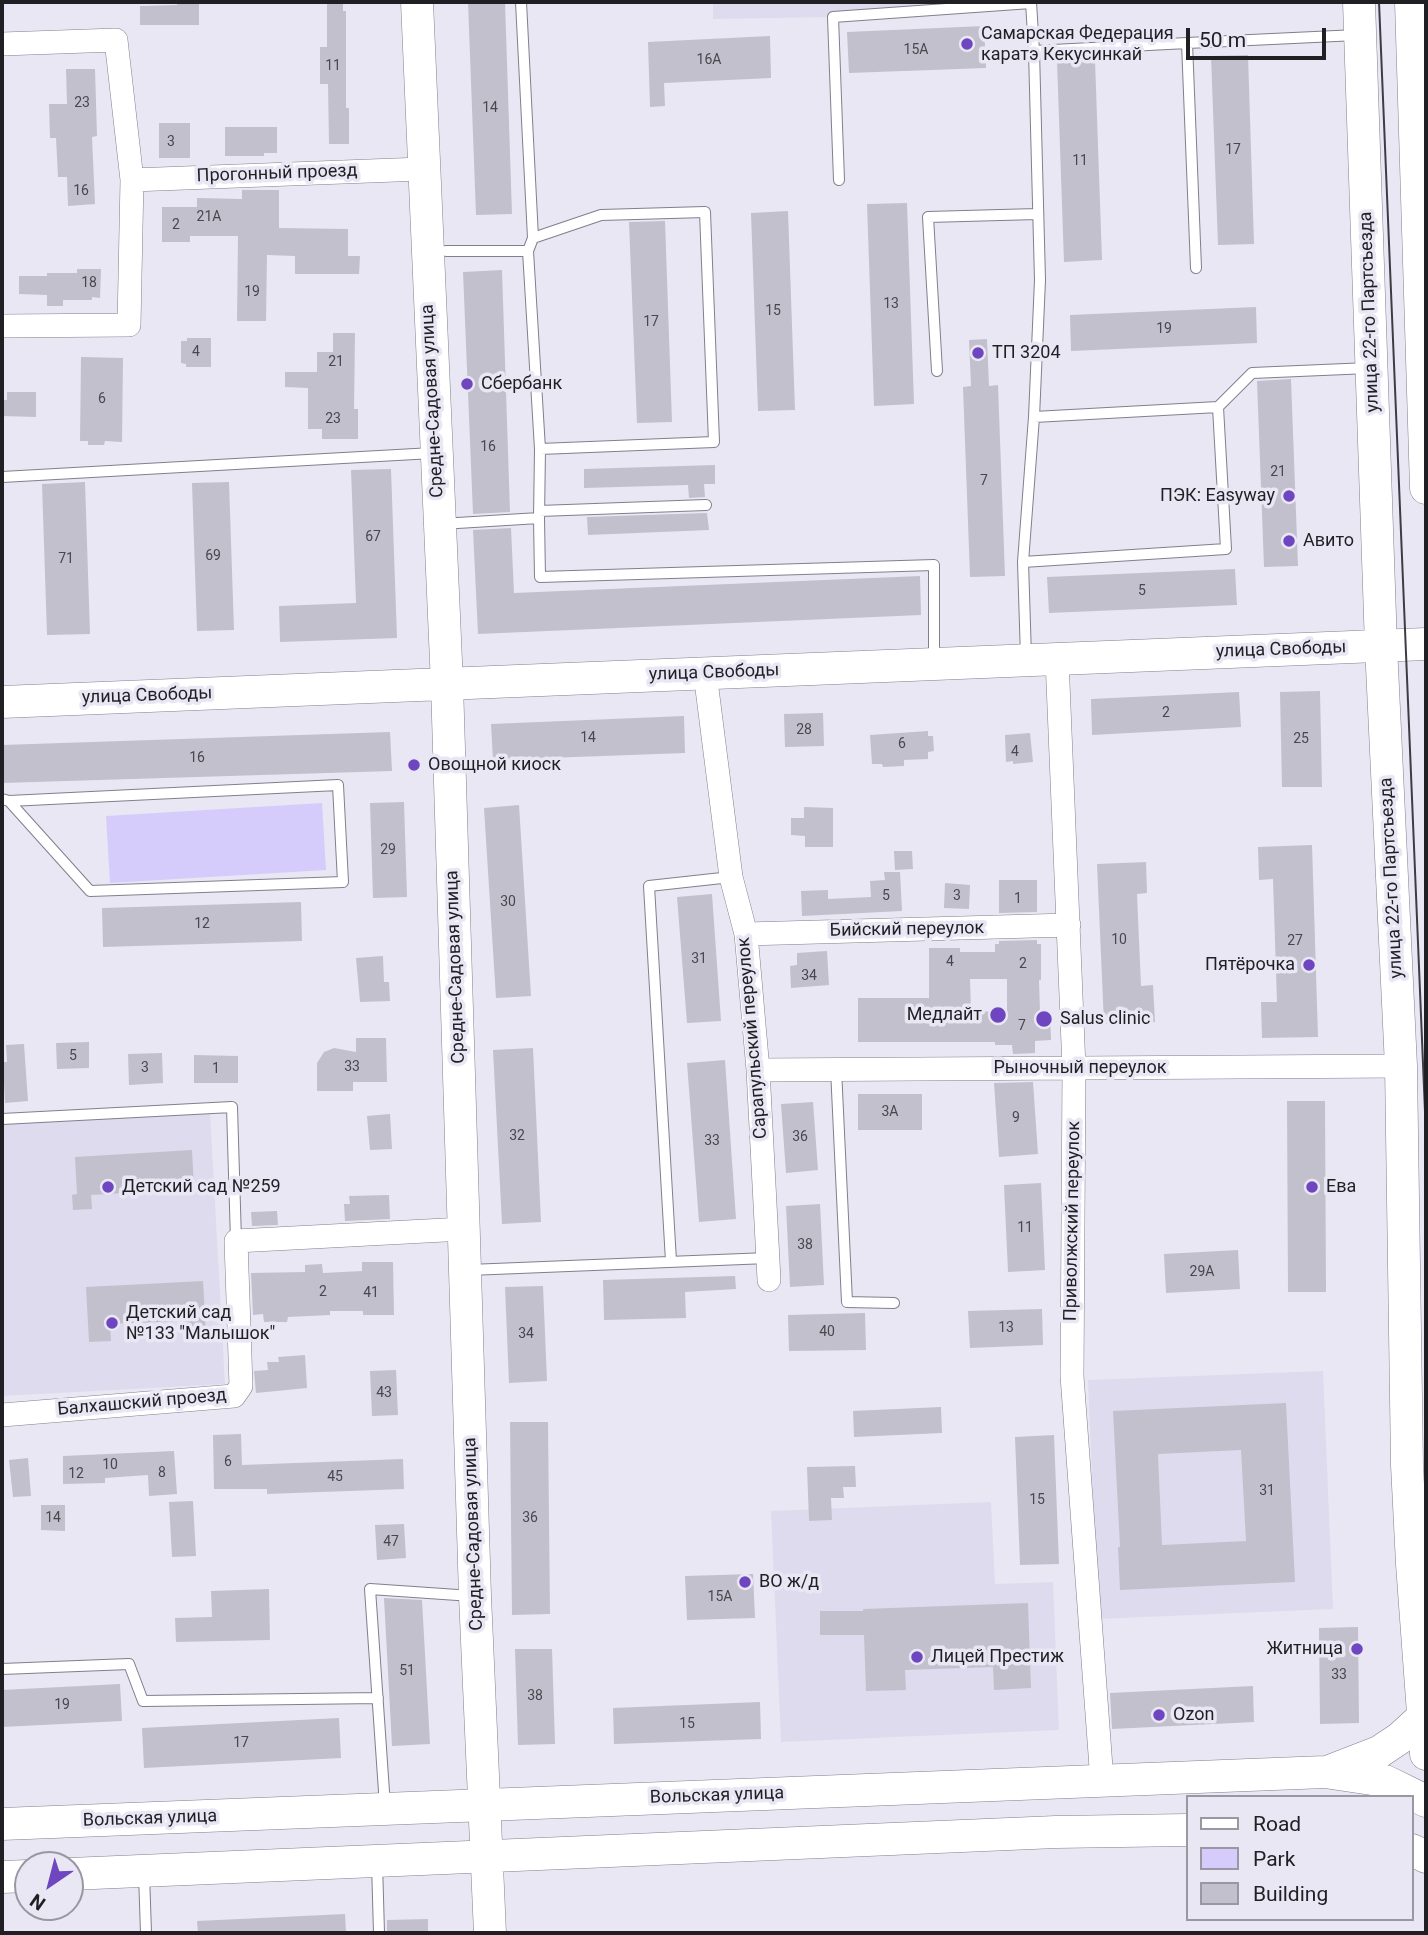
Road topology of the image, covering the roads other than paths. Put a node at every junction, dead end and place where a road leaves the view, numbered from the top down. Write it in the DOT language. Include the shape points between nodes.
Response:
graph roads {
  1 [pos="416,2"];
  2 [pos="521,2"];
  3 [pos="1031,2"];
  4 [pos="1359,2"];
  5 [pos="1411,2"];
  6 [pos="1360,34"];
  7 [pos="1187,43"];
  8 [pos="2,44"];
  9 [pos="1034,51"];
  10 [pos="422,169"];
  11 [pos="132,180"];
  12 [pos="839,180"];
  13 [pos="1037,214"];
  14 [pos="533,238"];
  15 [pos="446,251"];
  16 [pos="528,251"];
  17 [pos="1196,268"];
  18 [pos="2,326"];
  19 [pos="1372,368"];
  20 [pos="937,371"];
  21 [pos="1218,407"];
  22 [pos="1034,417"];
  23 [pos="540,449"];
  24 [pos="436,452"];
  25 [pos="2,477"];
  26 [pos="1426,488"];
  27 [pos="706,505"];
  28 [pos="539,515"];
  29 [pos="439,524"];
  30 [pos="1023,562"];
  31 [pos="1426,644"];
  32 [pos="1381,646"];
  33 [pos="1057,659"];
  34 [pos="1026,660"];
  35 [pos="934,664"];
  36 [pos="705,673"];
  37 [pos="447,684"];
  38 [pos="2,702"];
  39 [pos="6,800"];
  40 [pos="731,877"];
  41 [pos="1069,925"];
  42 [pos="746,934"];
  43 [pos="1401,1066"];
  44 [pos="1074,1068"];
  45 [pos="836,1069"];
  46 [pos="758,1070"];
  47 [pos="2,1119"];
  48 [pos="464,1229"];
  49 [pos="236,1241"];
  50 [pos="671,1261"];
  51 [pos="769,1269"];
  52 [pos="466,1270"];
  53 [pos="894,1303"];
  54 [pos="2,1415"];
  55 [pos="475,1596"];
  56 [pos="2,1669"];
  57 [pos="378,1698"];
  58 [pos="1424,1716"];
  59 [pos="1426,1754"];
  60 [pos="1325,1772"];
  61 [pos="1102,1781"];
  62 [pos="1413,1795"];
  63 [pos="484,1805"];
  64 [pos="385,1809"];
  65 [pos="2,1824"];
  66 [pos="1186,1830"];
  67 [pos="487,1855"];
  68 [pos="377,1861"];
  69 [pos="144,1871"];
  70 [pos="84,1873"];
  71 [pos="146,1933"];
  72 [pos="379,1933"];
  73 [pos="490,1933"];
  1 -- 10 [label="main road, Средне-Садовая улица"];
  2 -- 14 [label="lane"];
  3 -- 9 [label="lane"];
  3 -- 12 [label="lane" via="833,17"];
  4 -- 6 [label="main road, улица 22-го Партсъезда"];
  5 -- 26 [label="main road"];
  6 -- 7 [label="lane"];
  6 -- 19 [label="main road, улица 22-го Партсъезда"];
  7 -- 9 [label="lane"];
  7 -- 17 [label="lane"];
  8 -- 11 [label="street" via="116,40"];
  9 -- 13 [label="lane"];
  10 -- 11 [label="street, Прогонный проезд"];
  10 -- 24 [label="main road, Средне-Садовая улица"];
  11 -- 18 [label="street" via="128,324"];
  13 -- 20 [label="lane" via="928,217"];
  13 -- 22 [label="lane" via="1040,280"];
  14 -- 16 [label="lane"];
  14 -- 23 [label="lane" via="601,215 705,212 714,442"];
  15 -- 16 [label="lane"];
  16 -- 23 [label="lane"];
  19 -- 21 [label="lane" via="1252,373"];
  19 -- 32 [label="main road, улица 22-го Партсъезда"];
  21 -- 22 [label="lane"];
  21 -- 30 [label="lane" via="1226,549"];
  22 -- 30 [label="lane"];
  23 -- 28 [label="lane"];
  24 -- 25 [label="lane"];
  24 -- 29 [label="main road, Средне-Садовая улица"];
  27 -- 28 [label="lane"];
  28 -- 29 [label="lane"];
  28 -- 35 [label="lane" via="540,576 934,565"];
  29 -- 37 [label="main road, Средне-Садовая улица"];
  30 -- 34 [label="lane"];
  31 -- 32 [label="main road, улица Свободы"];
  32 -- 33 [label="main road, улица Свободы"];
  32 -- 43 [label="main road, улица 22-го Партсъезда"];
  33 -- 34 [label="main road, улица Свободы"];
  33 -- 41 [label="street, Приволжский переулок"];
  34 -- 35 [label="main road, улица Свободы"];
  35 -- 36 [label="main road, улица Свободы"];
  36 -- 37 [label="main road, улица Свободы"];
  36 -- 40 [label="street, Сарапульский переулок"];
  37 -- 38 [label="main road, улица Свободы"];
  37 -- 48 [label="main road, Средне-Садовая улица"];
  39 -- 39 [label="lane" via="90,891 343,882 338,785"];
  40 -- 42 [label="street, Сарапульский переулок"];
  40 -- 50 [label="lane" via="649,886"];
  41 -- 42 [label="street, Бийский переулок"];
  41 -- 44 [label="street, Приволжский переулок"];
  42 -- 46 [label="street, Сарапульский переулок"];
  43 -- 44 [label="street, Рыночный переулок"];
  43 -- 58 [label="main road, улица 22-го Партсъезда" via="1407,1465"];
  44 -- 45 [label="street, Рыночный переулок"];
  44 -- 61 [label="street, Приволжский переулок" via="1072,1377"];
  45 -- 46 [label="street, Рыночный переулок"];
  45 -- 53 [label="lane" via="847,1302"];
  46 -- 51 [label="street, Сарапульский переулок"];
  47 -- 49 [label="lane" via="232,1107"];
  48 -- 49 [label="street"];
  48 -- 52 [label="main road, Средне-Садовая улица"];
  49 -- 54 [label="street, Балхашский проезд" via="241,1386 234,1396"];
  50 -- 51 [label="lane"];
  50 -- 52 [label="lane"];
  52 -- 55 [label="main road, Средне-Садовая улица"];
  55 -- 57 [label="lane" via="370,1589"];
  55 -- 63 [label="main road, Средне-Садовая улица"];
  56 -- 57 [label="lane" via="129,1664 143,1701"];
  57 -- 64 [label="lane"];
  58 -- 59 [label="main road, улица 22-го Партсъезда"];
  58 -- 60 [label="main road" via="1379,1752"];
  60 -- 61 [label="main road, Вольская улица"];
  60 -- 62 [label="main road, Вольская улица" via="1384,1781"];
  61 -- 63 [label="main road, Вольская улица"];
  63 -- 64 [label="main road, Вольская улица"];
  63 -- 67 [label="main road, Средне-Садовая улица"];
  64 -- 65 [label="main road, Вольская улица"];
  66 -- 67 [label="main road"];
  67 -- 68 [label="main road"];
  67 -- 73 [label="main road, Средне-Садовая улица"];
  68 -- 69 [label="main road"];
  68 -- 72 [label="lane"];
  69 -- 70 [label="main road"];
  69 -- 71 [label="lane"];
}
